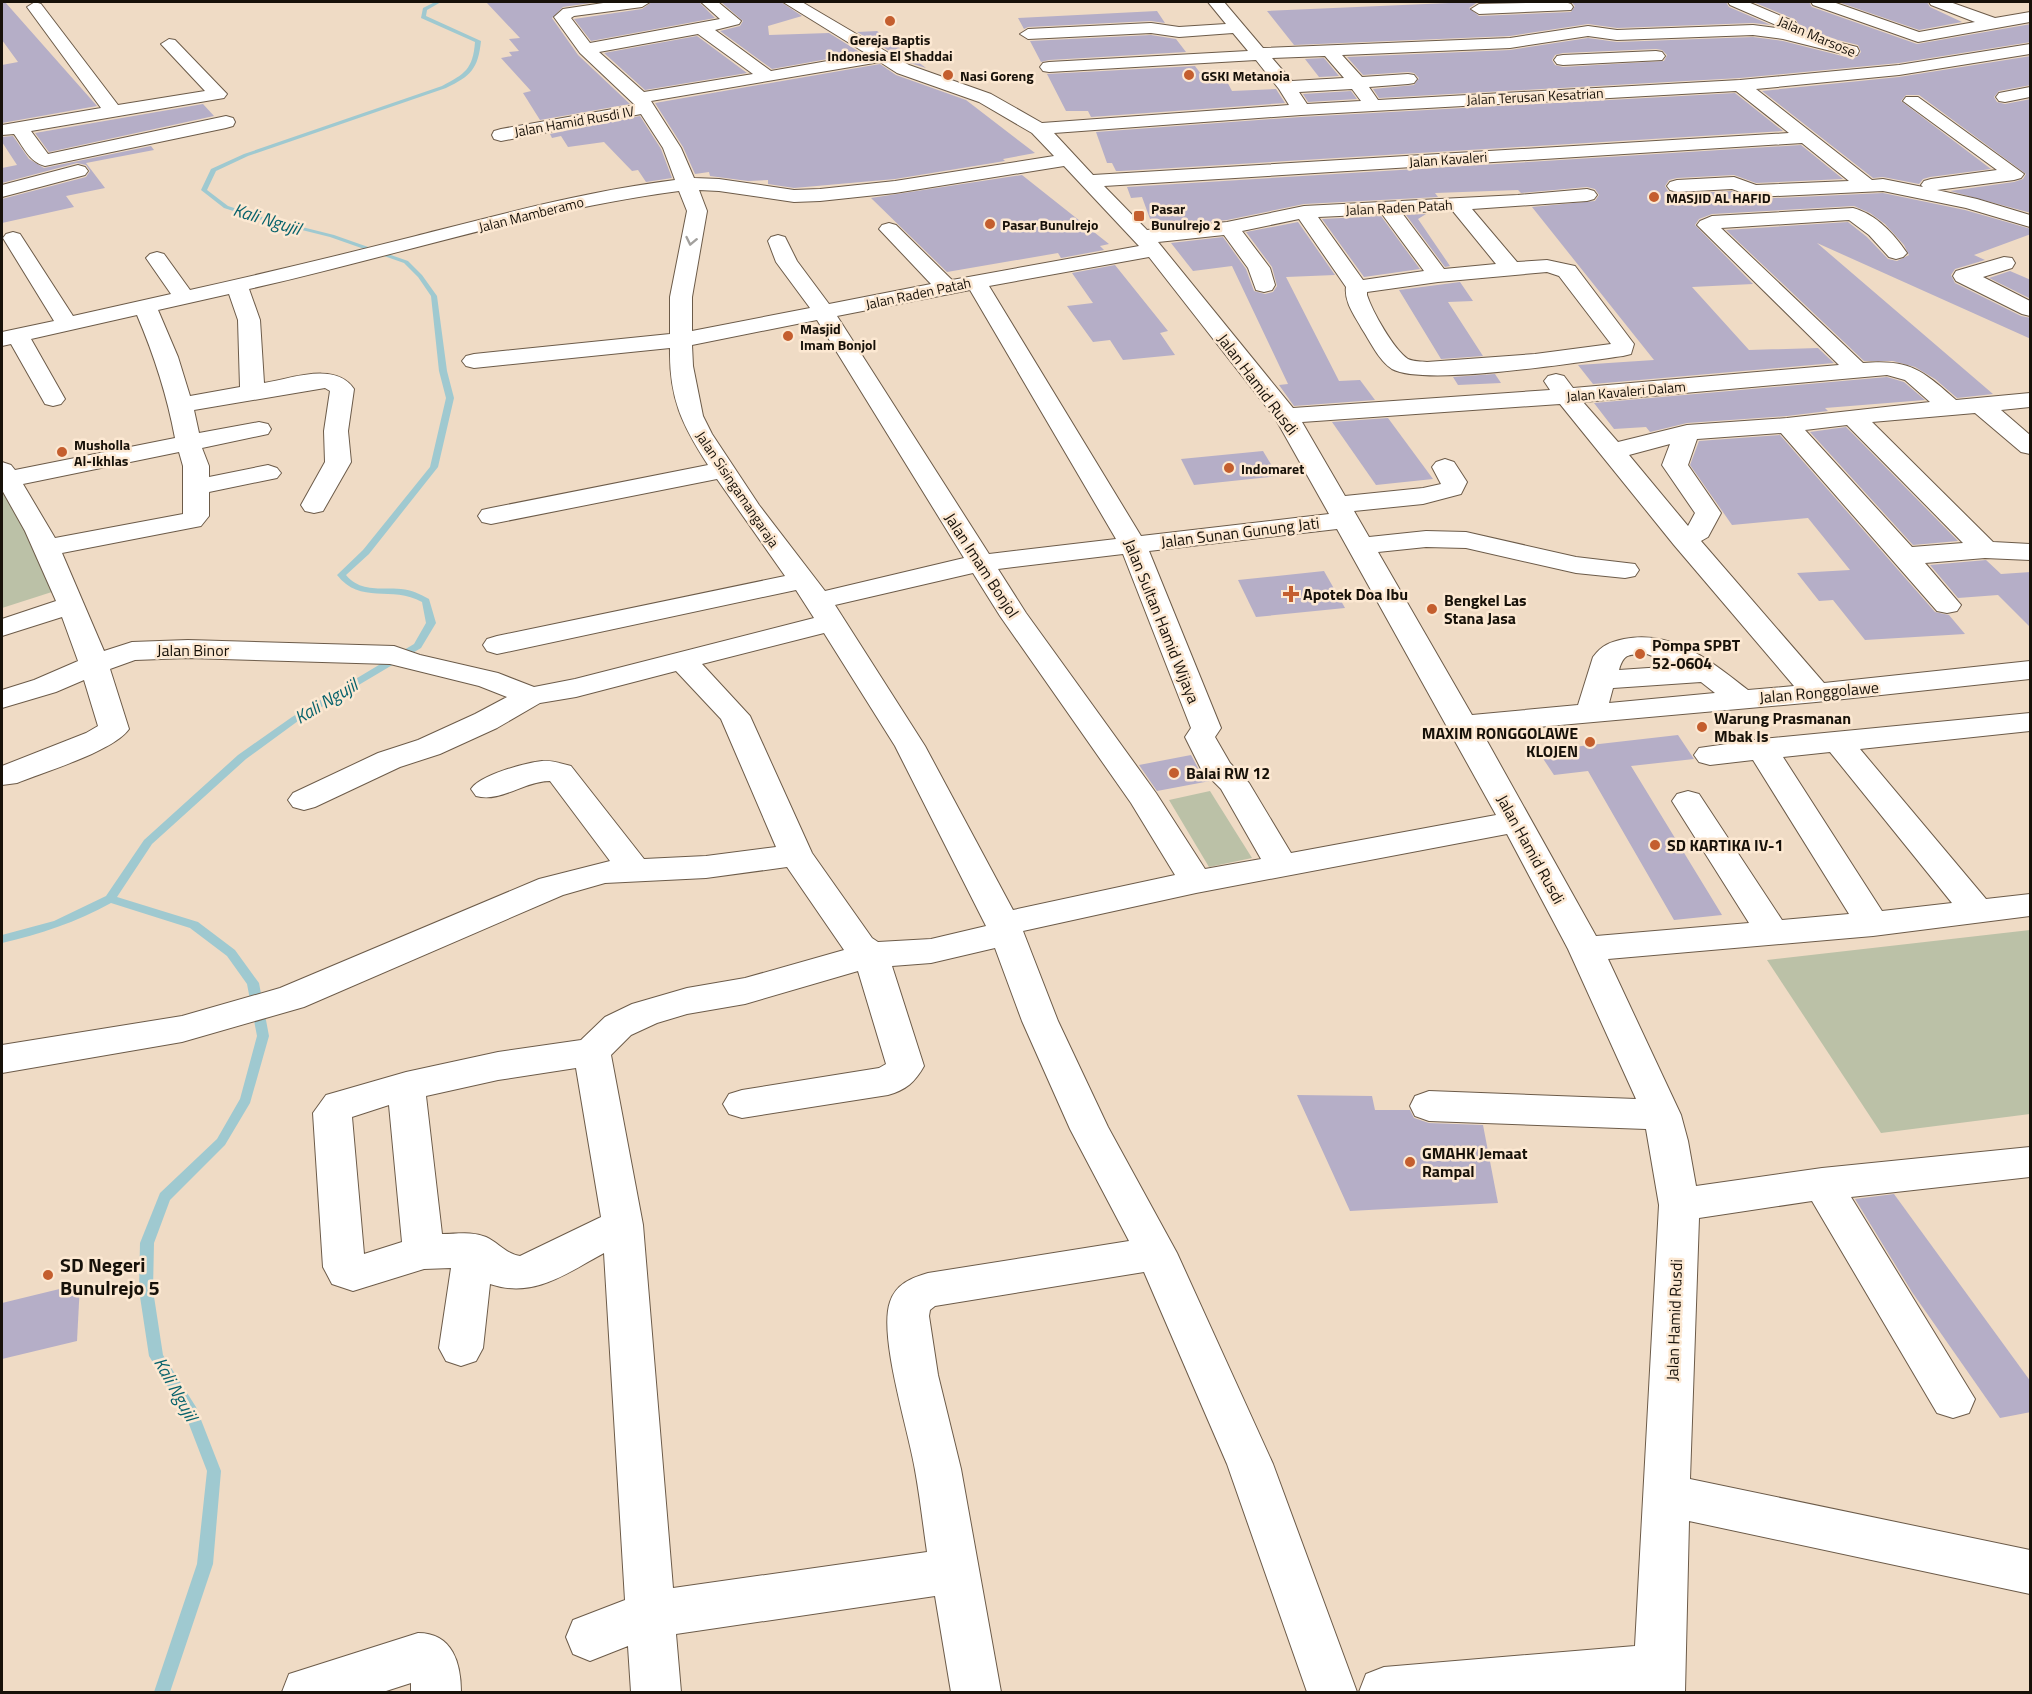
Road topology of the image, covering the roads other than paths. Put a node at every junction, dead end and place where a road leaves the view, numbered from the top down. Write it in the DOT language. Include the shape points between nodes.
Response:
graph roads {
  1 [pos="642,2"];
  2 [pos="709,2"];
  3 [pos="791,2"];
  4 [pos="1216,2"];
  5 [pos="1736,2"];
  6 [pos="1819,2"];
  7 [pos="1937,2"];
  8 [pos="1562,4"];
  9 [pos="35,7"];
  10 [pos="1479,9"];
  11 [pos="2031,17"];
  12 [pos="1995,24"];
  13 [pos="701,28"];
  14 [pos="1240,28"];
  15 [pos="1588,31"];
  16 [pos="1953,32"];
  17 [pos="1028,34"];
  18 [pos="1813,41"];
  19 [pos="169,44"];
  20 [pos="586,49"];
  21 [pos="2031,49"];
  22 [pos="1329,50"];
  23 [pos="1787,51"];
  24 [pos="1851,51"];
  25 [pos="2007,53"];
  26 [pos="1261,54"];
  27 [pos="1670,56"];
  28 [pos="882,57"];
  29 [pos="1563,60"];
  30 [pos="1049,66"];
  31 [pos="1899,70"];
  32 [pos="770,77"];
  33 [pos="1407,79"];
  34 [pos="1357,83"];
  35 [pos="1740,85"];
  36 [pos="1287,87"];
  37 [pos="2031,92"];
  38 [pos="2005,98"];
  39 [pos="1912,101"];
  40 [pos="175,102"];
  41 [pos="644,103"];
  42 [pos="1373,105"];
  43 [pos="1787,108"];
  44 [pos="112,110"];
  45 [pos="1301,110"];
  46 [pos="226,122"];
  47 [pos="190,128"];
  48 [pos="10,129"];
  49 [pos="1039,129"];
  50 [pos="501,135"];
  51 [pos="1808,137"];
  52 [pos="1068,160"];
  53 [pos="122,162"];
  54 [pos="1087,181"];
  55 [pos="687,184"];
  56 [pos="1867,185"];
  57 [pos="1677,186"];
  58 [pos="1905,187"];
  59 [pos="2,191"];
  60 [pos="1587,195"];
  61 [pos="1456,203"];
  62 [pos="1386,206"];
  63 [pos="1304,212"];
  64 [pos="1852,214"];
  65 [pos="2031,221"];
  66 [pos="1230,228"];
  67 [pos="889,229"];
  68 [pos="13,238"];
  69 [pos="778,241"];
  70 [pos="1148,243"];
  71 [pos="1896,253"];
  72 [pos="158,258"];
  73 [pos="2004,263"];
  74 [pos="1512,270"];
  75 [pos="1438,276"];
  76 [pos="976,282"];
  77 [pos="1264,285"];
  78 [pos="237,286"];
  79 [pos="1357,286"];
  80 [pos="946,287"];
  81 [pos="184,297"];
  82 [pos="145,306"];
  83 [pos="2031,309"];
  84 [pos="824,313"];
  85 [pos="67,324"];
  86 [pos="9,337"];
  87 [pos="682,340"];
  88 [pos="474,361"];
  89 [pos="1535,361"];
  90 [pos="1858,372"];
  91 [pos="252,391"];
  92 [pos="1565,396"];
  93 [pos="53,399"];
  94 [pos="2031,400"];
  95 [pos="1979,404"];
  96 [pos="181,405"];
  97 [pos="1952,409"];
  98 [pos="1286,416"];
  99 [pos="1852,417"];
  100 [pos="1787,425"];
  101 [pos="259,429"];
  102 [pos="1688,432"];
  103 [pos="189,445"];
  104 [pos="2031,447"];
  105 [pos="1613,451"];
  106 [pos="1445,467"];
  107 [pos="723,471"];
  108 [pos="268,473"];
  109 [pos="5,474"];
  110 [pos="196,487"];
  111 [pos="314,505"];
  112 [pos="1340,513"];
  113 [pos="491,516"];
  114 [pos="1683,539"];
  115 [pos="1132,545"];
  116 [pos="1359,546"];
  117 [pos="47,548"];
  118 [pos="1985,550"];
  119 [pos="2031,552"];
  120 [pos="1905,556"];
  121 [pos="980,563"];
  122 [pos="1625,570"];
  123 [pos="817,602"];
  124 [pos="72,605"];
  125 [pos="1947,605"];
  126 [pos="2,628"];
  127 [pos="497,645"];
  128 [pos="682,660"];
  129 [pos="94,664"];
  130 [pos="2031,670"];
  131 [pos="1816,693"];
  132 [pos="531,696"];
  133 [pos="2,699"];
  134 [pos="1739,699"];
  135 [pos="1591,712"];
  136 [pos="2031,722"];
  137 [pos="1463,725"];
  138 [pos="1837,741"];
  139 [pos="1762,749"];
  140 [pos="1710,755"];
  141 [pos="6,776"];
  142 [pos="487,789"];
  143 [pos="304,800"];
  144 [pos="1688,801"];
  145 [pos="1516,822"];
  146 [pos="796,855"];
  147 [pos="1282,866"];
  148 [pos="634,869"];
  149 [pos="1196,882"];
  150 [pos="2031,905"];
  151 [pos="1977,911"];
  152 [pos="1873,924"];
  153 [pos="1004,928"];
  154 [pos="1772,932"];
  155 [pos="1586,949"];
  156 [pos="871,955"];
  157 [pos="592,1052"];
  158 [pos="2,1059"];
  159 [pos="406,1086"];
  160 [pos="742,1104"];
  161 [pos="1429,1106"];
  162 [pos="1662,1115"];
  163 [pos="2031,1162"];
  164 [pos="1822,1184"];
  165 [pos="1679,1204"];
  166 [pos="623,1225"];
  167 [pos="474,1250"];
  168 [pos="424,1252"];
  169 [pos="1156,1253"];
  170 [pos="461,1348"];
  171 [pos="1953,1399"];
  172 [pos="1667,1495"];
  173 [pos="954,1571"];
  174 [pos="2031,1572"];
  175 [pos="651,1614"];
  176 [pos="590,1637"];
  177 [pos="1660,1680"];
  178 [pos="307,1692"];
  179 [pos="436,1692"];
  180 [pos="656,1692"];
  181 [pos="976,1692"];
  182 [pos="1332,1692"];
  183 [pos="1384,1692"];
  1 -- 20 [label="street, Jalan Sisingamangaraja" via="563,14 563,20"];
  2 -- 13 [label="street" via="733,21"];
  3 -- 28 [label="street, Jalan Hamid Rusdi"];
  4 -- 14 [label="street"];
  5 -- 24 [label="street, Jalan Marsose"];
  6 -- 16 [label="street" via="1911,36"];
  7 -- 12 [label="street"];
  8 -- 10 [label="street"];
  8 -- 15 [label="street"];
  9 -- 44 [label="street"];
  11 -- 12 [label="street"];
  12 -- 16 [label="street"];
  13 -- 20 [label="street"];
  13 -- 32 [label="street"];
  14 -- 17 [label="street"];
  14 -- 26 [label="street"];
  15 -- 18 [label="street" via="1617,35 1753,30"];
  15 -- 22 [label="street" via="1510,43"];
  16 -- 25 [label="street"];
  18 -- 23 [label="street" via="1812,50"];
  18 -- 24 [label="street"];
  19 -- 40 [label="street" via="219,93"];
  20 -- 41 [label="street, Jalan Sisingamangaraja"];
  21 -- 25 [label="street, Jalan Terusan Kesatrian"];
  22 -- 26 [label="street"];
  22 -- 34 [label="street"];
  24 -- 31 [label="street, Jalan Marsose"];
  25 -- 31 [label="street, Jalan Terusan Kesatrian"];
  26 -- 30 [label="street"];
  26 -- 36 [label="street"];
  27 -- 29 [label="street"];
  28 -- 32 [label="street, Jalan Hamid Rusdi IV"];
  28 -- 49 [label="street, Jalan Hamid Rusdi" via="903,69 985,98"];
  31 -- 35 [label="street, Jalan Terusan Kesatrian"];
  32 -- 41 [label="street, Jalan Hamid Rusdi IV"];
  33 -- 34 [label="street"];
  34 -- 36 [label="street"];
  34 -- 42 [label="street"];
  35 -- 42 [label="street, Jalan Terusan Kesatrian"];
  35 -- 51 [label="street"];
  36 -- 45 [label="street"];
  37 -- 38 [label="street"];
  39 -- 58 [label="street" via="2014,174"];
  40 -- 44 [label="street"];
  40 -- 47 [label="street"];
  41 -- 50 [label="street, Jalan Hamid Rusdi IV"];
  41 -- 55 [label="street, Jalan Sisingamangaraja" via="672,148"];
  42 -- 45 [label="street, Jalan Terusan Kesatrian"];
  43 -- 56 [label="street"];
  44 -- 48 [label="street"];
  45 -- 49 [label="street, Jalan Terusan Kesatrian"];
  46 -- 47 [label="street"];
  47 -- 48 [label="street" via="45,160"];
  49 -- 52 [label="street, Jalan Hamid Rusdi"];
  51 -- 54 [label="street, Jalan Kavaleri"];
  51 -- 56 [label="street"];
  52 -- 54 [label="street, Jalan Hamid Rusdi"];
  52 -- 55 [label="street, Jalan Mamberamo" via="820,195 794,196"];
  53 -- 59 [label="street"];
  54 -- 70 [label="street, Jalan Hamid Rusdi"];
  55 -- 78 [label="street, Jalan Mamberamo" via="604,197"];
  55 -- 87 [label="street, Jalan Sisingamangaraja, one-way" via="697,211 681,297"];
  56 -- 57 [label="street" via="1754,191 1734,183"];
  56 -- 58 [label="street"];
  56 -- 64 [label="street" via="1849,207"];
  58 -- 65 [label="street"];
  60 -- 61 [label="street, Jalan Raden Patah"];
  61 -- 62 [label="street, Jalan Raden Patah"];
  61 -- 74 [label="street"];
  62 -- 63 [label="street, Jalan Raden Patah"];
  62 -- 75 [label="street"];
  63 -- 66 [label="street, Jalan Raden Patah"];
  63 -- 79 [label="street"];
  64 -- 71 [label="street" via="1867,222"];
  64 -- 90 [label="street" via="1707,225"];
  66 -- 70 [label="street, Jalan Raden Patah"];
  66 -- 77 [label="street" via="1259,268"];
  67 -- 80 [label="street"];
  68 -- 85 [label="street"];
  69 -- 84 [label="street, Jalan Imam Bonjol" via="787,262"];
  70 -- 76 [label="street, Jalan Raden Patah"];
  70 -- 98 [label="street, Jalan Hamid Rusdi"];
  72 -- 81 [label="street"];
  73 -- 83 [label="street" via="1964,276"];
  74 -- 75 [label="street"];
  74 -- 89 [label="street" via="1547,266 1567,270 1623,344 1623,350 1615,352"];
  75 -- 79 [label="street"];
  76 -- 80 [label="street, Jalan Raden Patah"];
  76 -- 115 [label="street, Jalan Sultan Hamid Wijaya"];
  78 -- 81 [label="street, Jalan Mamberamo"];
  78 -- 91 [label="street" via="249,320"];
  79 -- 89 [label="street" via="1359,304 1388,354 1398,363 1427,369"];
  80 -- 84 [label="street, Jalan Raden Patah"];
  81 -- 82 [label="street, Jalan Mamberamo"];
  82 -- 85 [label="street, Jalan Mamberamo"];
  82 -- 96 [label="street"];
  84 -- 87 [label="street, Jalan Raden Patah"];
  84 -- 121 [label="street, Jalan Imam Bonjol"];
  85 -- 86 [label="street, Jalan Mamberamo"];
  86 -- 93 [label="street"];
  87 -- 88 [label="street, Jalan Raden Patah"];
  87 -- 107 [label="street, Jalan Sisingamangaraja" via="681,366 691,416"];
  89 -- 92 [label="street" via="1557,382"];
  90 -- 92 [label="street, Jalan Kavaleri Dalam"];
  90 -- 97 [label="street, Jalan Kavaleri Dalam" via="1904,370"];
  91 -- 96 [label="street"];
  91 -- 111 [label="street" via="323,380 342,389 336,431 338,462"];
  92 -- 98 [label="street, Jalan Kavaleri Dalam"];
  92 -- 105 [label="street"];
  94 -- 95 [label="street"];
  95 -- 97 [label="street"];
  95 -- 104 [label="street"];
  96 -- 103 [label="street"];
  97 -- 99 [label="street"];
  98 -- 112 [label="street, Jalan Hamid Rusdi"];
  99 -- 100 [label="street"];
  99 -- 118 [label="street"];
  100 -- 102 [label="street"];
  100 -- 120 [label="street"];
  101 -- 103 [label="street"];
  102 -- 105 [label="street"];
  102 -- 114 [label="street" via="1675,465 1708,513 1699,531"];
  103 -- 109 [label="street"];
  103 -- 110 [label="street" via="196,466"];
  105 -- 114 [label="street"];
  106 -- 112 [label="street, Jalan Sunan Gunung Jati" via="1454,482 1452,489"];
  107 -- 113 [label="street"];
  107 -- 123 [label="street, Jalan Sisingamangaraja"];
  108 -- 110 [label="street"];
  109 -- 117 [label="street"];
  110 -- 117 [label="street" via="197,514 192,520"];
  112 -- 115 [label="street, Jalan Sunan Gunung Jati"];
  112 -- 116 [label="street, Jalan Hamid Rusdi"];
  114 -- 131 [label="street"];
  115 -- 121 [label="street, Jalan Sunan Gunung Jati"];
  115 -- 147 [label="street, Jalan Sultan Hamid Wijaya" via="1206,728 1200,737 1217,769 1233,783"];
  116 -- 122 [label="street" via="1426,539 1466,540 1576,565"];
  116 -- 137 [label="street, Jalan Hamid Rusdi"];
  117 -- 124 [label="street"];
  118 -- 119 [label="street"];
  118 -- 120 [label="street"];
  120 -- 125 [label="street"];
  121 -- 123 [label="street, Jalan Sunan Gunung Jati"];
  121 -- 149 [label="street, Jalan Imam Bonjol" via="1145,800"];
  123 -- 127 [label="street"];
  123 -- 128 [label="street"];
  123 -- 153 [label="street, Jalan Sisingamangaraja" via="910,746"];
  124 -- 126 [label="street"];
  124 -- 129 [label="street"];
  128 -- 132 [label="street"];
  128 -- 146 [label="street" via="735,716"];
  129 -- 132 [label="street, Jalan Binor" via="132,651 153,650 402,658 488,679"];
  129 -- 133 [label="street, Jalan Binor" via="45,686"];
  129 -- 141 [label="street" via="114,729 97,740"];
  130 -- 131 [label="street, Jalan Ronggolawe"];
  131 -- 134 [label="street, Jalan Ronggolawe"];
  132 -- 143 [label="street" via="429,747 390,760"];
  134 -- 135 [label="street, Jalan Ronggolawe"];
  134 -- 135 [label="street" via="1707,673 1601,680"];
  135 -- 137 [label="street, Jalan Ronggolawe"];
  136 -- 138 [label="street"];
  137 -- 145 [label="street, Jalan Hamid Rusdi"];
  138 -- 139 [label="street"];
  138 -- 151 [label="street"];
  139 -- 140 [label="street"];
  139 -- 152 [label="street"];
  142 -- 148 [label="street" via="540,771 560,773"];
  144 -- 154 [label="street"];
  145 -- 147 [label="street"];
  145 -- 155 [label="street, Jalan Hamid Rusdi"];
  146 -- 148 [label="street" via="706,867"];
  146 -- 156 [label="street" via="860,947"];
  147 -- 149 [label="street"];
  148 -- 158 [label="street" via="605,872 551,887 291,998 182,1029"];
  149 -- 153 [label="street"];
  150 -- 151 [label="street"];
  151 -- 152 [label="street"];
  152 -- 154 [label="street"];
  153 -- 156 [label="street" via="931,951"];
  153 -- 169 [label="street, Jalan Sisingamangaraja" via="1040,1021 1089,1129"];
  154 -- 155 [label="street"];
  155 -- 162 [label="street, Jalan Hamid Rusdi"];
  156 -- 157 [label="street" via="745,991 645,1013 618,1026"];
  156 -- 160 [label="street" via="905,1066 899,1074 888,1081"];
  157 -- 159 [label="street" via="498,1066"];
  157 -- 166 [label="street"];
  159 -- 168 [label="street"];
  159 -- 168 [label="street" via="340,1105 332,1113 344,1268 353,1274"];
  161 -- 162 [label="street"];
  162 -- 165 [label="street, Jalan Hamid Rusdi"];
  163 -- 164 [label="street"];
  164 -- 165 [label="street"];
  164 -- 171 [label="street"];
  165 -- 172 [label="street, Jalan Hamid Rusdi"];
  166 -- 167 [label="street" via="536,1269 520,1273 503,1271"];
  166 -- 175 [label="street"];
  167 -- 168 [label="street"];
  167 -- 170 [label="street"];
  169 -- 173 [label="street" via="928,1290 911,1302 908,1316 916,1375 938,1469"];
  169 -- 182 [label="street, Jalan Sisingamangaraja" via="1250,1464"];
  172 -- 174 [label="street"];
  172 -- 177 [label="street, Jalan Hamid Rusdi"];
  173 -- 175 [label="street"];
  173 -- 181 [label="street"];
  175 -- 176 [label="street"];
  175 -- 180 [label="street"];
  177 -- 183 [label="street"];
  178 -- 179 [label="street" via="425,1657 435,1666"];
}
